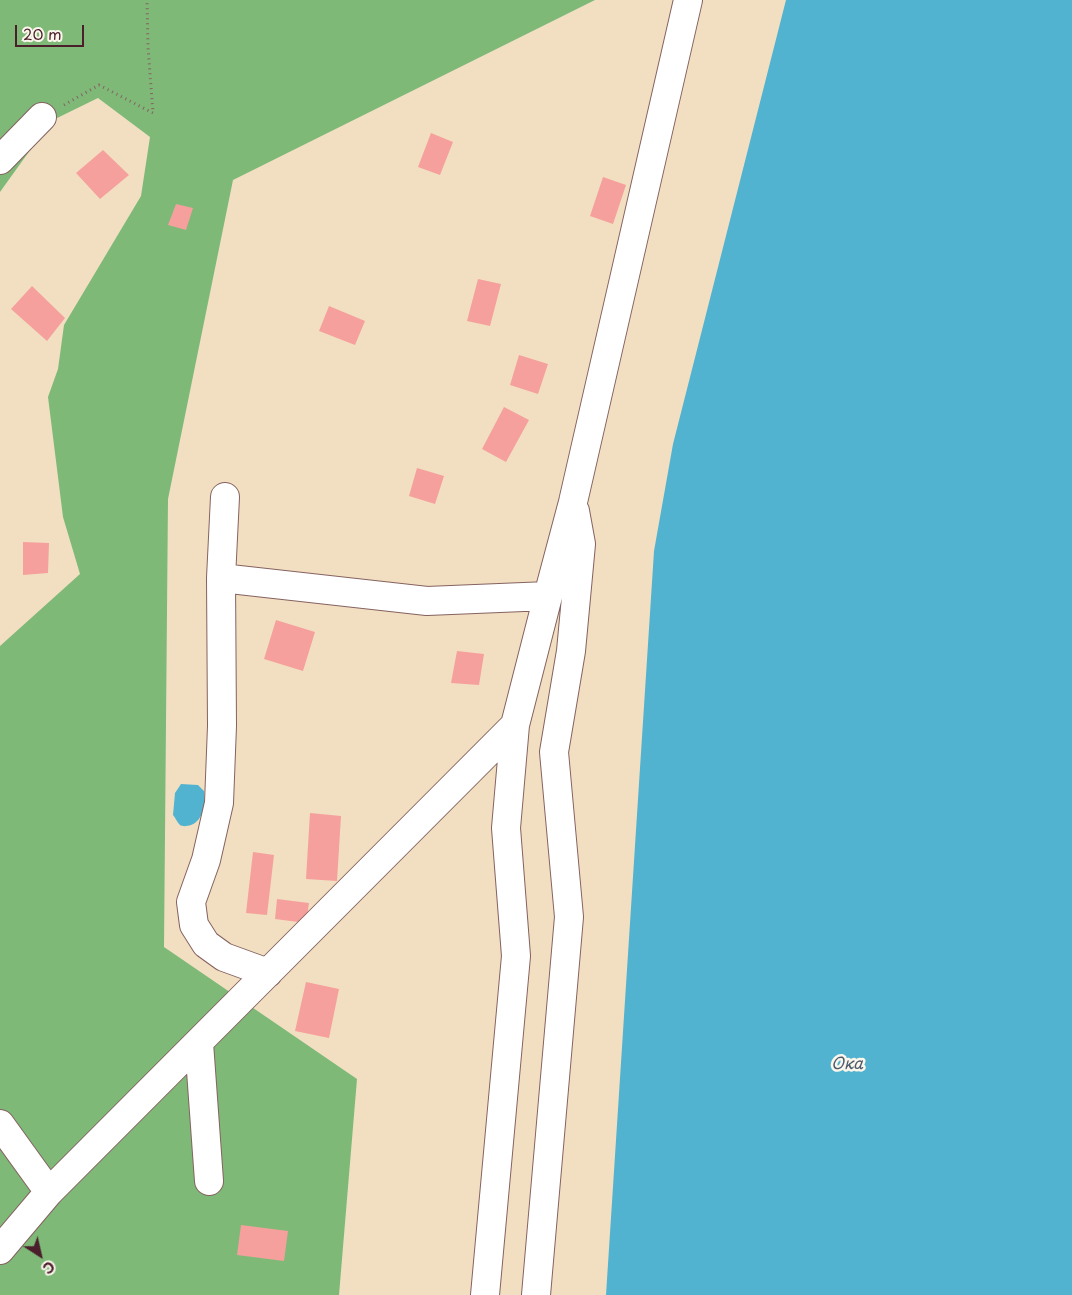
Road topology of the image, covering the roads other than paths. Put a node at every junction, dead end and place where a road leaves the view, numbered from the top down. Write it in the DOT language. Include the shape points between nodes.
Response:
graph roads {
  1 [pos="688,0"];
  2 [pos="42,117"];
  3 [pos="0,160"];
  4 [pos="225,497"];
  5 [pos="573,502"];
  6 [pos="221,578"];
  7 [pos="548,596"];
  8 [pos="515,725"];
  9 [pos="268,974"];
  10 [pos="199,1043"];
  11 [pos="0,1124"];
  12 [pos="210,1181"];
  13 [pos="49,1192"];
  14 [pos="0,1250"];
  15 [pos="485,1295"];
  16 [pos="536,1295"];
  1 -- 5 [label="lane"];
  2 -- 3 [label="lane"];
  4 -- 6 [label="lane"];
  5 -- 7 [label="lane"];
  5 -- 16 [label="lane" via="581,544 571,650 554,752 569,917"];
  6 -- 7 [label="lane" via="427,601"];
  6 -- 9 [label="lane" via="219,803 206,860 191,902 194,925 206,944 224,957"];
  7 -- 8 [label="lane"];
  8 -- 9 [label="lane"];
  8 -- 15 [label="lane" via="506,828 516,956"];
  9 -- 10 [label="lane"];
  10 -- 12 [label="lane"];
  10 -- 13 [label="lane"];
  11 -- 13 [label="lane"];
  13 -- 14 [label="lane"];
}
